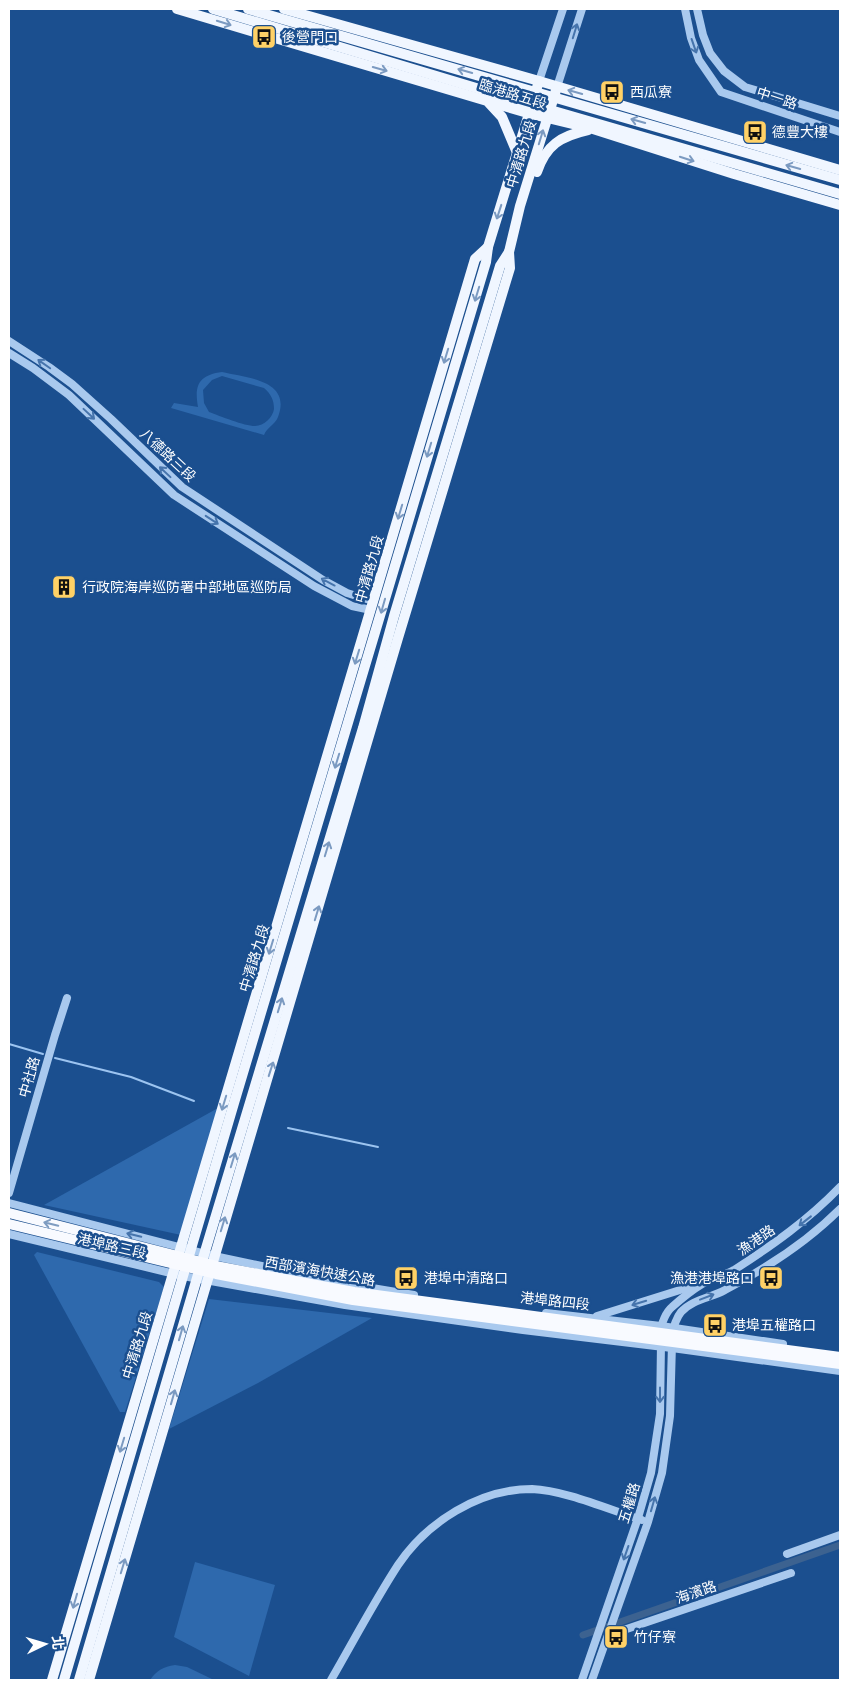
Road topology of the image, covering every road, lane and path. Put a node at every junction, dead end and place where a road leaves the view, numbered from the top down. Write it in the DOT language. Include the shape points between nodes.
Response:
graph roads {
  1 [pos="177,9"];
  2 [pos="213,9"];
  3 [pos="248,9"];
  4 [pos="284,9"];
  5 [pos="563,9"];
  6 [pos="582,9"];
  7 [pos="685,9"];
  8 [pos="697,9"];
  9 [pos="275,22"];
  10 [pos="293,23"];
  11 [pos="538,86"];
  12 [pos="556,91"];
  13 [pos="484,100"];
  14 [pos="532,109"];
  15 [pos="548,114"];
  16 [pos="840,116"];
  17 [pos="593,129"];
  18 [pos="840,132"];
  19 [pos="518,155"];
  20 [pos="840,170"];
  21 [pos="840,180"];
  22 [pos="840,194"];
  23 [pos="840,205"];
  24 [pos="520,206"];
  25 [pos="488,247"];
  26 [pos="9,341"];
  27 [pos="9,353"];
  28 [pos="182,487"];
  29 [pos="174,495"];
  30 [pos="372,606"];
  31 [pos="67,998"];
  32 [pos="840,1187"];
  33 [pos="9,1192"];
  34 [pos="9,1203"];
  35 [pos="840,1209"];
  36 [pos="9,1213"];
  37 [pos="9,1224"];
  38 [pos="9,1234"];
  39 [pos="186,1249"];
  40 [pos="209,1255"];
  41 [pos="178,1275"];
  42 [pos="202,1279"];
  43 [pos="702,1284"];
  44 [pos="593,1317"];
  45 [pos="661,1326"];
  46 [pos="673,1328"];
  47 [pos="660,1346"];
  48 [pos="672,1348"];
  49 [pos="840,1352"];
  50 [pos="840,1356"];
  51 [pos="840,1364"];
  52 [pos="840,1371"];
  53 [pos="638,1518"];
  54 [pos="648,1522"];
  55 [pos="840,1535"];
  56 [pos="787,1554"];
  57 [pos="791,1573"];
  58 [pos="609,1635"];
  59 [pos="52,1680"];
  60 [pos="64,1680"];
  61 [pos="79,1680"];
  62 [pos="89,1680"];
  63 [pos="331,1680"];
  64 [pos="582,1680"];
  65 [pos="592,1680"];
  1 -- 9 [label="main road, 臨港路五段, one-way"];
  2 -- 9 [label="main road, 臨港路五段"];
  3 -- 9 [label="main road, 臨港路五段"];
  4 -- 10 [label="main road, 臨港路五段"];
  5 -- 11 [label="street, 中清路九段"];
  12 -- 6 [label="street, 中清路九段, one-way"];
  7 -- 18 [label="street, 中一路, one-way" via="699,60 721,92"];
  8 -- 16 [label="street, 中一路" via="710,53 724,71 745,86"];
  9 -- 10 [label="main road, 臨港路五段"];
  11 -- 10 [label="main road, 臨港路五段, one-way"];
  10 -- 13 [label="main road, 臨港路五段, one-way"];
  10 -- 14 [label="main road, 臨港路五段"];
  11 -- 12 [label="main road, 臨港路五段"];
  11 -- 14 [label="main road, 中清路九段"];
  12 -- 15 [label="main road, 中清路九段"];
  20 -- 12 [label="main road, 臨港路五段, one-way"];
  21 -- 12 [label="main road, 臨港路五段, one-way"];
  13 -- 14 [label="main road, 臨港路五段"];
  13 -- 19 [label="main road" via="502,116"];
  14 -- 15 [label="main road, 臨港路五段"];
  14 -- 19 [label="main road, 中清路九段"];
  15 -- 17 [label="main road, 臨港路五段"];
  15 -- 22 [label="main road, 臨港路五段"];
  24 -- 15 [label="main road, 中清路九段, one-way"];
  17 -- 23 [label="main road, 臨港路五段, one-way"];
  17 -- 24 [label="main road" via="565,136 550,147"];
  19 -- 25 [label="main road, 中清路九段, one-way"];
  40 -- 24 [label="main road, 中清路九段, one-way" via="397,607 500,266 509,252"];
  25 -- 30 [label="main road, 中清路九段, one-way" via="475,259"];
  25 -- 39 [label="main road, 中清路九段, one-way"];
  28 -- 26 [label="street, 八德路三段, one-way" via="72,384"];
  27 -- 29 [label="street, 八德路三段, one-way" via="70,395"];
  28 -- 29 [label="street"];
  30 -- 28 [label="street, 八德路三段, one-way" via="323,580"];
  29 -- 30 [label="street, 八德路三段, one-way" via="314,586 352,606"];
  30 -- 39 [label="main road, 中清路九段, one-way"];
  31 -- 33 [label="street, 中社路"];
  32 -- 43 [label="street, 漁港路, one-way" via="815,1213 782,1238 732,1272"];
  39 -- 34 [label="street, 港埠路三段, one-way"];
  46 -- 35 [label="street, 漁港路, one-way" via="681,1312 693,1303 724,1291 788,1252"];
  50 -- 36 [label="highway, 西部濱海快速公路, one-way, bridge" via="354,1292 221,1267"];
  37 -- 51 [label="highway, 西部濱海快速公路, bridge" via="216,1274 353,1300"];
  38 -- 41 [label="street, 港埠路三段"];
  39 -- 40 [label="street, 港埠路四段"];
  39 -- 41 [label="main road, 中清路九段"];
  40 -- 42 [label="main road, 中清路九段"];
  40 -- 44 [label="street, 港埠路四段" via="369,1288 487,1306"];
  41 -- 42 [label="street, 港埠路三段"];
  41 -- 59 [label="main road, 中清路九段, one-way"];
  41 -- 60 [label="main road, 中清路九段"];
  42 -- 47 [label="street" via="344,1304"];
  61 -- 42 [label="main road, 中清路九段, one-way"];
  62 -- 42 [label="main road, 中清路九段, one-way"];
  43 -- 44 [label="street, one-way"];
  43 -- 45 [label="street, 漁港路" via="670,1309"];
  44 -- 45 [label="street, 港埠路四段"];
  45 -- 46 [label="street, 港埠路四段"];
  45 -- 47 [label="street, 五權路"];
  46 -- 48 [label="street, 五權路"];
  46 -- 49 [label="street, 港埠路四段"];
  47 -- 48 [label="street"];
  47 -- 53 [label="street, 五權路, one-way" via="660,1414 651,1473"];
  48 -- 52 [label="street"];
  54 -- 48 [label="street, 五權路, one-way" via="666,1451"];
  53 -- 54 [label="street"];
  53 -- 63 [label="street" via="565,1495 533,1489 498,1493 465,1506 422,1538 399,1564"];
  53 -- 64 [label="street, 五權路, one-way"];
  54 -- 58 [label="street, 五權路"];
  55 -- 56 [label="street"];
  57 -- 58 [label="street, 海濱路"];
  58 -- 65 [label="street, 五權路"];
}
